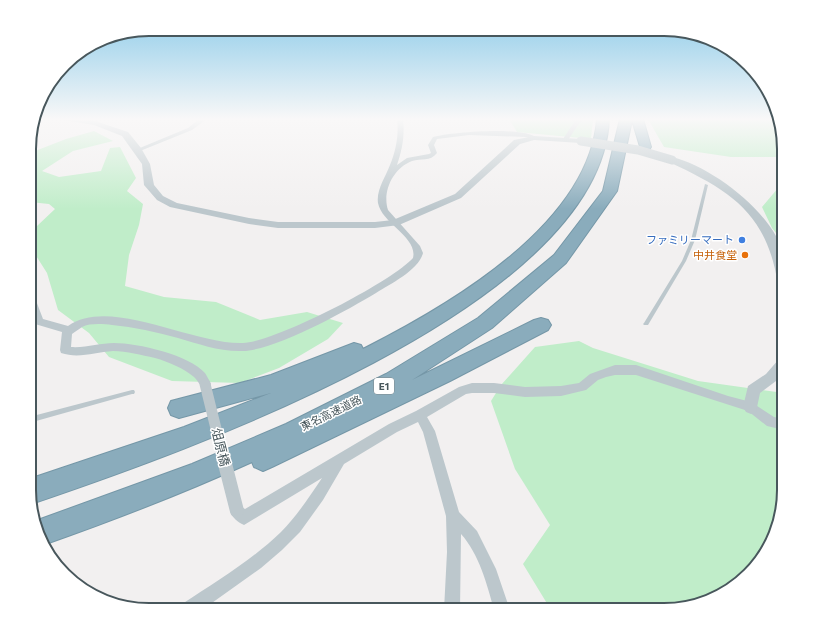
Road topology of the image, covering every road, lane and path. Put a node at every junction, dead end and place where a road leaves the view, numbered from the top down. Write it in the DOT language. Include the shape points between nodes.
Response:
graph roads {
  1 [pos="141,149"];
  2 [pos="399,149"];
  3 [pos="432,149"];
  4 [pos="508,149"];
  5 [pos="598,149"];
  6 [pos="625,149"];
  7 [pos="631,149"];
  8 [pos="138,150"];
  9 [pos="391,173"];
  10 [pos="706,185"];
  11 [pos="575,196"];
  12 [pos="395,223"];
  13 [pos="777,250"];
  14 [pos="36,313"];
  15 [pos="646,324"];
  16 [pos="541,325"];
  17 [pos="67,330"];
  18 [pos="777,373"];
  19 [pos="132,392"];
  20 [pos="751,407"];
  21 [pos="179,408"];
  22 [pos="420,414"];
  23 [pos="36,418"];
  24 [pos="777,423"];
  25 [pos="339,461"];
  26 [pos="36,490"];
  27 [pos="453,516"];
  28 [pos="44,531"];
  29 [pos="48,541"];
  30 [pos="199,603"];
  31 [pos="452,603"];
  32 [pos="500,603"];
  1 -- 8 [label="street"];
  2 -- 9 [label="street"];
  3 -- 9 [label="street" via="434,153 429,158 406,161"];
  4 -- 12 [label="street" via="458,196"];
  5 -- 11 [label="highway" via="593,165"];
  6 -- 28 [label="highway, 東名高速道路 / E1" via="611,190 582,234 552,267 490,319 413,369 309,424 195,475"];
  7 -- 13 [label="street, bridge" via="672,160 716,181 732,192 748,206 766,229"];
  8 -- 12 [label="street" via="146,164 149,185 160,198 174,204 278,225"];
  9 -- 12 [label="street" via="384,185 382,204 387,216"];
  10 -- 15 [label="lane" via="693,240 684,262"];
  11 -- 21 [label="highway" via="505,259 465,290 433,310 365,346 324,364 274,383"];
  11 -- 26 [label="highway" via="551,226 506,269 450,309 384,348 331,376 190,437"];
  12 -- 17 [label="street" via="413,240 419,252 417,259 373,291 281,337 263,343 243,347 214,344 129,322 110,320 80,322"];
  14 -- 17 [label="street" via="39,321"];
  16 -- 29 [label="highway" via="291,447 202,485"];
  17 -- 25 [label="street, 俎原橋, bridge" via="63,340 64,350 75,353 114,347 146,351 197,373 205,384 237,511 244,518"];
  18 -- 20 [label="street" via="753,390"];
  19 -- 23 [label="lane"];
  20 -- 22 [label="street" via="636,370 615,370 594,377 582,387 561,391 525,392 494,388 463,390"];
  20 -- 24 [label="street" via="771,422"];
  22 -- 25 [label="street"];
  22 -- 27 [label="street" via="429,432"];
  25 -- 30 [label="street" via="303,516 278,545"];
  27 -- 31 [label="street"];
  27 -- 32 [label="street" via="472,536 491,574"];
}
